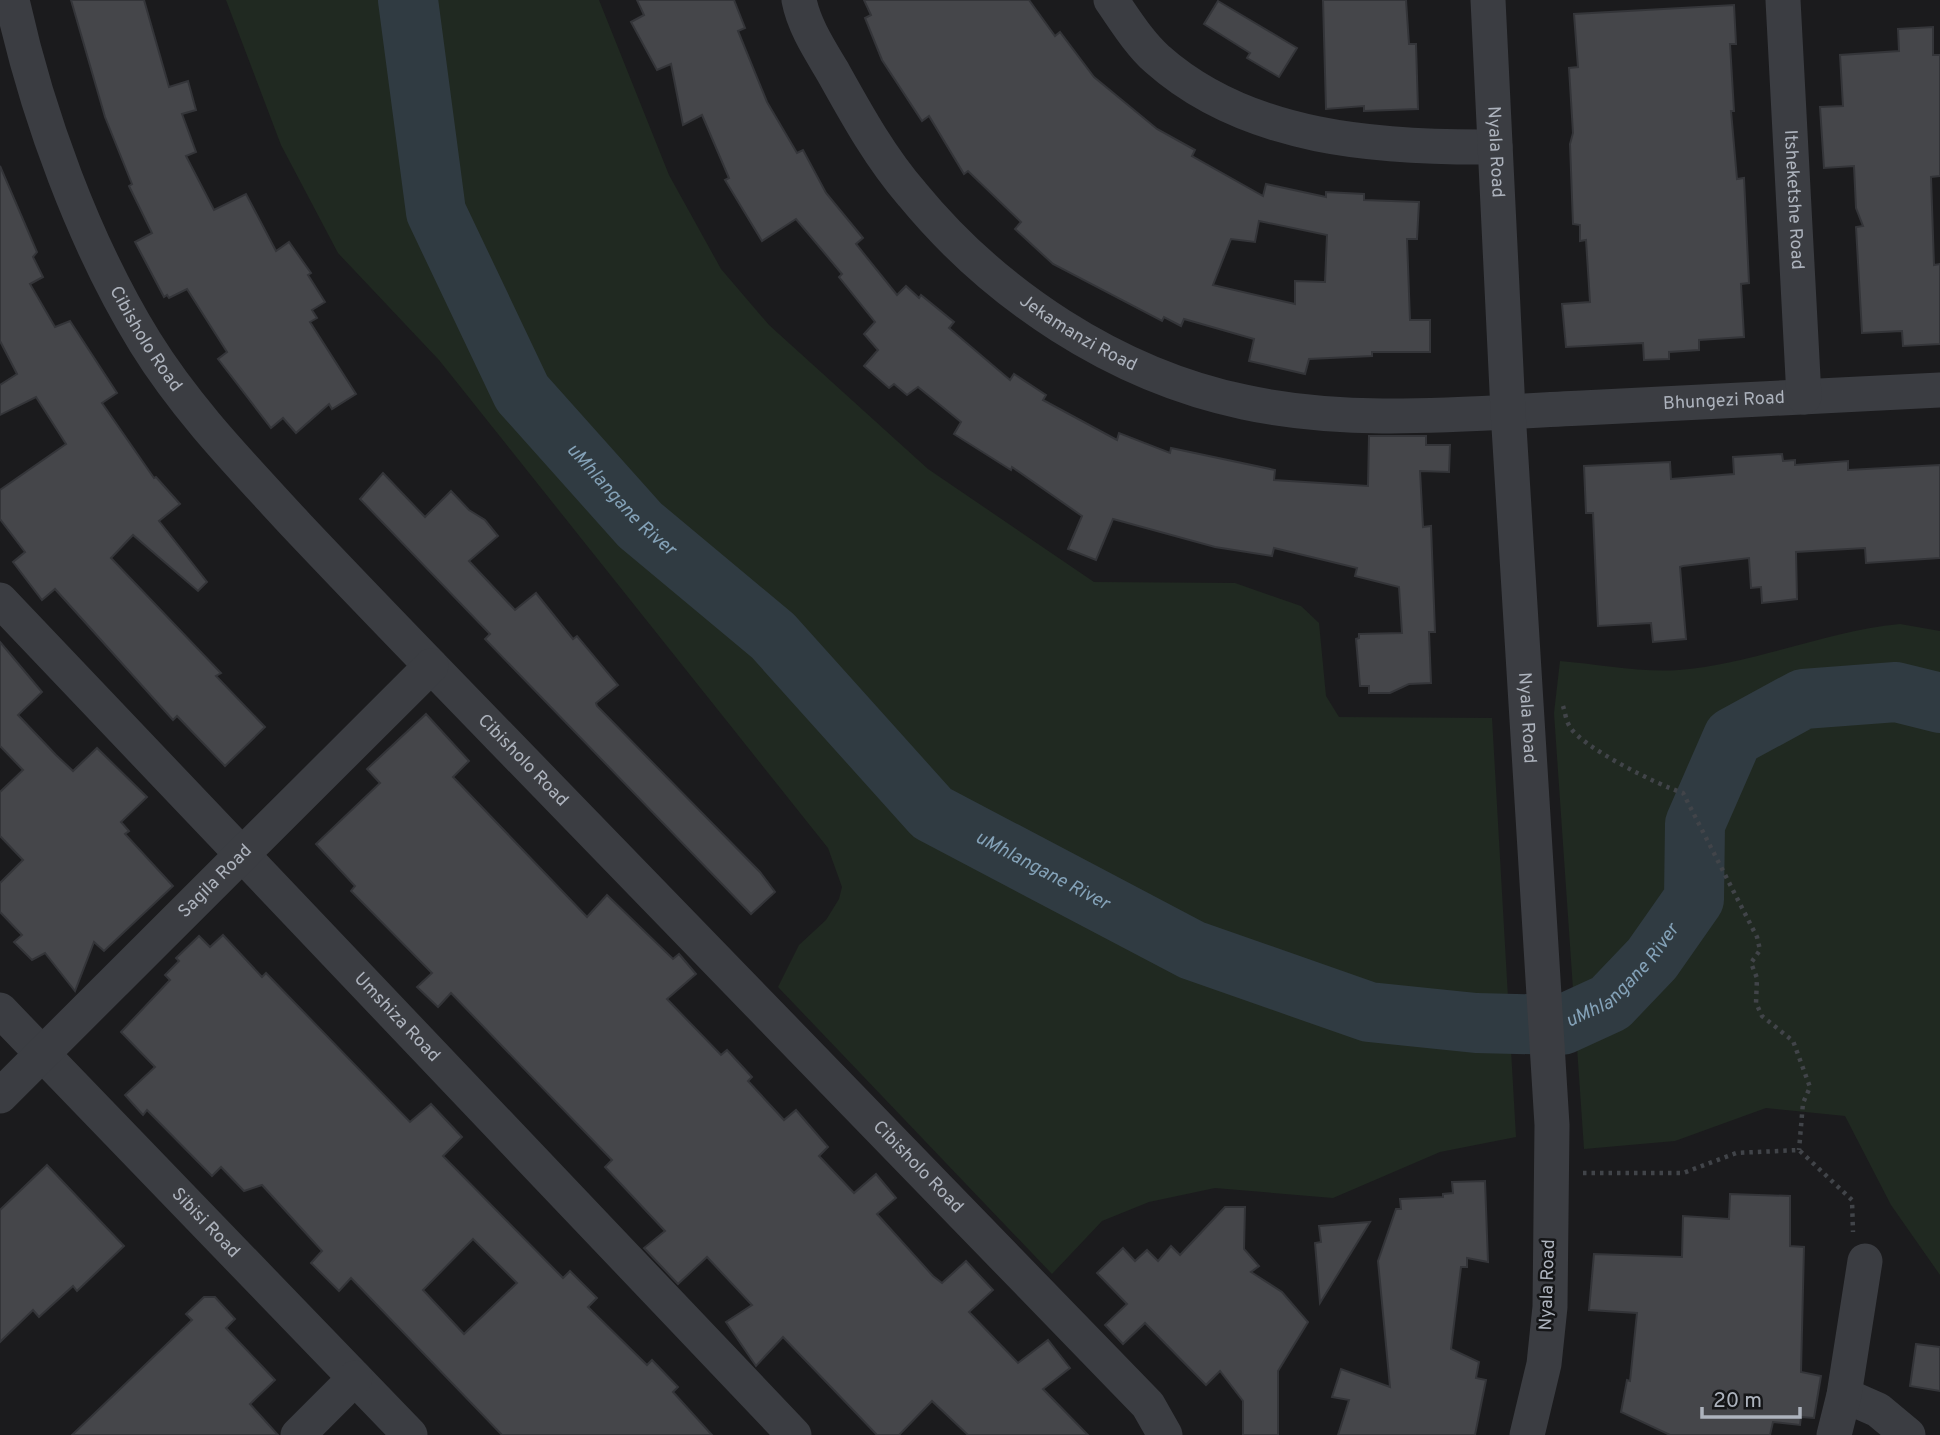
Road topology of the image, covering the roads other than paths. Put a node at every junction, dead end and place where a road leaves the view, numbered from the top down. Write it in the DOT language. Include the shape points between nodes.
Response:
graph roads {
  1 [pos="799,0"];
  2 [pos="1111,0"];
  3 [pos="1488,0"];
  4 [pos="1783,0"];
  5 [pos="9,13"];
  6 [pos="1495,147"];
  7 [pos="1940,390"];
  8 [pos="1804,397"];
  9 [pos="1508,411"];
  10 [pos="0,600"];
  11 [pos="431,666"];
  12 [pos="242,858"];
  13 [pos="0,1010"];
  14 [pos="42,1055"];
  15 [pos="0,1096"];
  16 [pos="1859,1251"];
  17 [pos="355,1378"];
  18 [pos="1844,1395"];
  19 [pos="298,1435"];
  20 [pos="410,1435"];
  21 [pos="794,1435"];
  22 [pos="1165,1435"];
  23 [pos="1527,1435"];
  24 [pos="1834,1435"];
  25 [pos="1908,1435"];
  1 -- 9 [label="street, Jekamanzi Road" via="813,38 890,169 955,244 1021,298 1075,334 1171,380 1244,402 1380,416"];
  2 -- 6 [label="street" via="1155,58 1212,98 1246,112 1371,144"];
  3 -- 6 [label="street, Nyala Road"];
  4 -- 8 [label="street, Itsheketshe Road"];
  5 -- 11 [label="street, Cibisholo Road" via="67,178 106,269 144,340 225,448"];
  6 -- 9 [label="street, Nyala Road"];
  7 -- 8 [label="street, Bhungezi Road"];
  8 -- 9 [label="street, Bhungezi Road"];
  9 -- 23 [label="street, Nyala Road" via="1552,1125 1549,1319"];
  10 -- 12 [label="street, Umshiza Road"];
  11 -- 12 [label="street, Sagila Road"];
  11 -- 22 [label="street, Cibisholo Road" via="1148,1405"];
  12 -- 14 [label="street, Sagila Road"];
  12 -- 21 [label="street, Umshiza Road"];
  13 -- 14 [label="street, Sibisi Road"];
  14 -- 15 [label="street, Sagila Road"];
  14 -- 17 [label="street, Sibisi Road"];
  16 -- 18 [label="street"];
  17 -- 19 [label="street"];
  17 -- 20 [label="street, Sibisi Road"];
  18 -- 24 [label="street"];
  18 -- 25 [label="street" via="1878,1410"];
}
